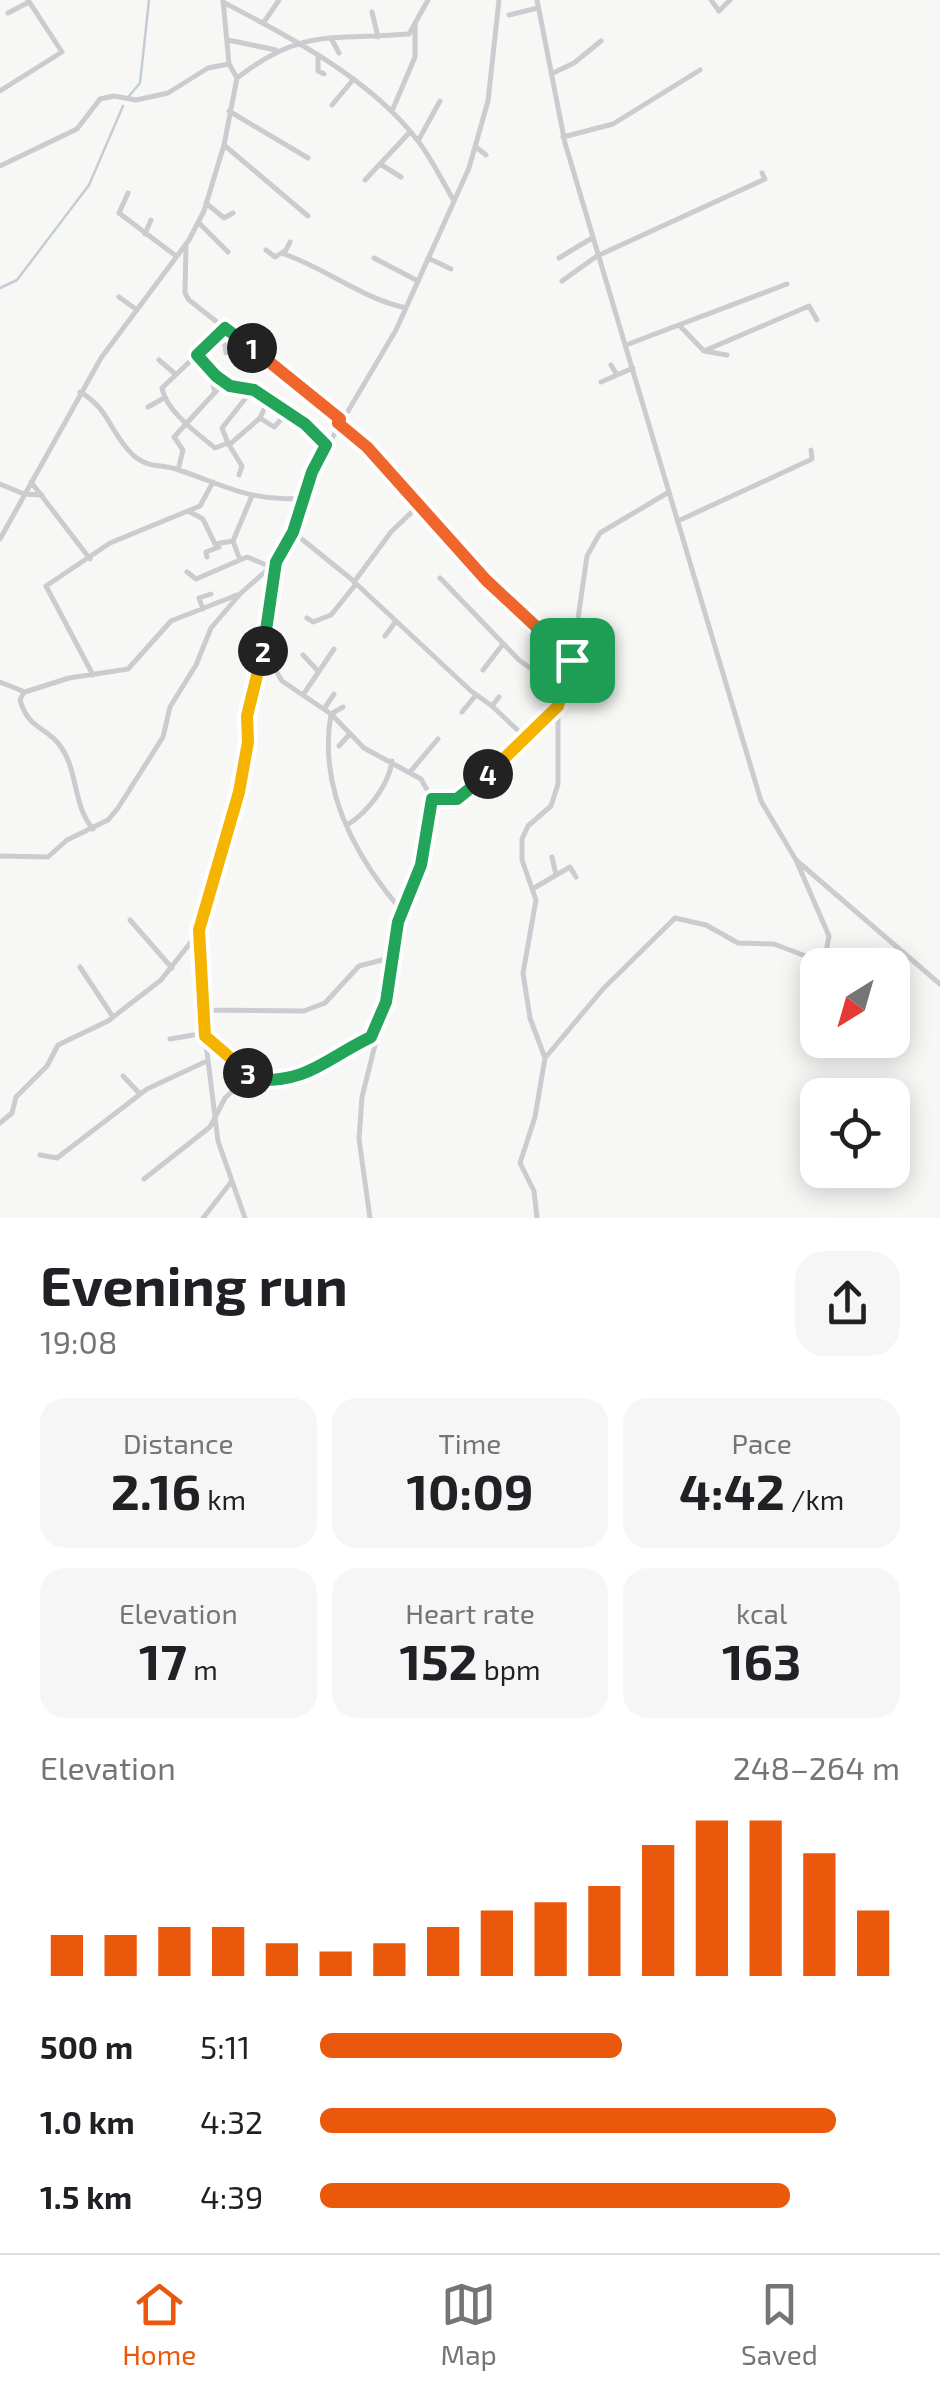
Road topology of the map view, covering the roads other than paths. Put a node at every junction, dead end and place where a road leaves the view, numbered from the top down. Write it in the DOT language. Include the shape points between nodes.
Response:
graph roads {
  1 [pos="39,0"];
  2 [pos="241,0"];
  3 [pos="279,0"];
  4 [pos="428,0"];
  5 [pos="500,0"];
  6 [pos="537,0"];
  7 [pos="712,0"];
  8 [pos="730,0"];
  9 [pos="223,1"];
  10 [pos="30,2"];
  11 [pos="538,8"];
  12 [pos="236,9"];
  13 [pos="372,12"];
  14 [pos="8,13"];
  15 [pos="509,14"];
  16 [pos="415,20"];
  17 [pos="263,23"];
  18 [pos="378,37"];
  19 [pos="331,38"];
  20 [pos="228,40"];
  21 [pos="601,41"];
  22 [pos="296,42"];
  23 [pos="276,50"];
  24 [pos="338,54"];
  25 [pos="318,57"];
  26 [pos="229,64"];
  27 [pos="700,70"];
  28 [pos="324,74"];
  29 [pos="550,74"];
  30 [pos="236,78"];
  31 [pos="0,79"];
  32 [pos="352,80"];
  33 [pos="3,89"];
  34 [pos="440,102"];
  35 [pos="332,105"];
  36 [pos="230,111"];
  37 [pos="391,112"];
  38 [pos="410,132"];
  39 [pos="563,137"];
  40 [pos="418,141"];
  41 [pos="224,145"];
  42 [pos="476,147"];
  43 [pos="486,155"];
  44 [pos="308,158"];
  45 [pos="380,164"];
  46 [pos="0,166"];
  47 [pos="762,172"];
  48 [pos="401,176"];
  49 [pos="365,180"];
  50 [pos="128,193"];
  51 [pos="454,201"];
  52 [pos="206,203"];
  53 [pos="234,213"];
  54 [pos="308,216"];
  55 [pos="151,220"];
  56 [pos="198,223"];
  57 [pos="145,234"];
  58 [pos="592,238"];
  59 [pos="290,242"];
  60 [pos="186,244"];
  61 [pos="266,250"];
  62 [pos="228,252"];
  63 [pos="282,252"];
  64 [pos="176,256"];
  65 [pos="598,256"];
  66 [pos="374,258"];
  67 [pos="428,258"];
  68 [pos="559,258"];
  69 [pos="451,268"];
  70 [pos="562,281"];
  71 [pos="418,282"];
  72 [pos="787,284"];
  73 [pos="120,298"];
  74 [pos="406,308"];
  75 [pos="137,310"];
  76 [pos="817,320"];
  77 [pos="680,326"];
  78 [pos="225,328"];
  79 [pos="217,339"];
  80 [pos="626,345"];
  81 [pos="704,351"];
  82 [pos="226,354"];
  83 [pos="197,355"];
  84 [pos="727,355"];
  85 [pos="159,360"];
  86 [pos="611,365"];
  87 [pos="208,368"];
  88 [pos="633,368"];
  89 [pos="174,373"];
  90 [pos="617,374"];
  91 [pos="601,382"];
  92 [pos="230,386"];
  93 [pos="252,390"];
  94 [pos="80,392"];
  95 [pos="215,393"];
  96 [pos="164,398"];
  97 [pos="268,401"];
  98 [pos="148,407"];
  99 [pos="287,413"];
  100 [pos="260,418"];
  101 [pos="339,421"];
  102 [pos="187,422"];
  103 [pos="229,444"];
  104 [pos="326,445"];
  105 [pos="811,450"];
  106 [pos="178,470"];
  107 [pos="239,475"];
  108 [pos="31,482"];
  109 [pos="213,482"];
  110 [pos="0,484"];
  111 [pos="669,492"];
  112 [pos="24,494"];
  113 [pos="42,495"];
  114 [pos="252,498"];
  115 [pos="302,498"];
  116 [pos="418,506"];
  117 [pos="188,511"];
  118 [pos="678,521"];
  119 [pos="293,532"];
  120 [pos="0,539"];
  121 [pos="233,541"];
  122 [pos="219,546"];
  123 [pos="207,556"];
  124 [pos="91,559"];
  125 [pos="240,560"];
  126 [pos="274,564"];
  127 [pos="186,572"];
  128 [pos="440,578"];
  129 [pos="355,583"];
  130 [pos="212,594"];
  131 [pos="240,594"];
  132 [pos="203,609"];
  133 [pos="308,618"];
  134 [pos="396,622"];
  135 [pos="384,636"];
  136 [pos="503,644"];
  137 [pos="334,649"];
  138 [pos="264,650"];
  139 [pos="303,656"];
  140 [pos="572,660"];
  141 [pos="483,670"];
  142 [pos="318,671"];
  143 [pos="93,675"];
  144 [pos="0,682"];
  145 [pos="562,691"];
  146 [pos="25,692"];
  147 [pos="334,694"];
  148 [pos="303,695"];
  149 [pos="476,695"];
  150 [pos="499,697"];
  151 [pos="492,706"];
  152 [pos="558,706"];
  153 [pos="344,707"];
  154 [pos="324,709"];
  155 [pos="462,712"];
  156 [pos="331,714"];
  157 [pos="348,736"];
  158 [pos="438,738"];
  159 [pos="526,738"];
  160 [pos="340,746"];
  161 [pos="392,760"];
  162 [pos="470,770"];
  163 [pos="410,772"];
  164 [pos="481,780"];
  165 [pos="432,799"];
  166 [pos="346,825"];
  167 [pos="93,828"];
  168 [pos="0,856"];
  169 [pos="552,857"];
  170 [pos="796,860"];
  171 [pos="556,876"];
  172 [pos="576,878"];
  173 [pos="534,888"];
  174 [pos="401,910"];
  175 [pos="130,920"];
  176 [pos="199,930"];
  177 [pos="390,958"];
  178 [pos="80,967"];
  179 [pos="172,968"];
  180 [pos="940,984"];
  181 [pos="204,1010"];
  182 [pos="113,1018"];
  183 [pos="377,1028"];
  184 [pos="205,1035"];
  185 [pos="170,1039"];
  186 [pos="545,1058"];
  187 [pos="208,1060"];
  188 [pos="123,1076"];
  189 [pos="252,1080"];
  190 [pos="140,1094"];
  191 [pos="108,1118"];
  192 [pos="215,1121"];
  193 [pos="0,1122"];
  194 [pos="114,1126"];
  195 [pos="40,1155"];
  196 [pos="144,1180"];
  197 [pos="232,1180"];
  198 [pos="203,1218"];
  199 [pos="245,1218"];
  200 [pos="370,1218"];
  201 [pos="537,1218"];
  1 -- 10 [label="street"];
  2 -- 12 [label="street"];
  3 -- 17 [label="street"];
  4 -- 16 [label="street"];
  5 -- 42 [label="street"];
  6 -- 11 [label="street"];
  7 -- 8 [label="street" via="722,10"];
  9 -- 12 [label="street"];
  9 -- 20 [label="street"];
  10 -- 14 [label="street"];
  10 -- 33 [label="street" via="62,52"];
  11 -- 15 [label="street"];
  11 -- 29 [label="street"];
  12 -- 17 [label="street"];
  13 -- 18 [label="street"];
  16 -- 18 [label="street" via="408,34"];
  16 -- 37 [label="street" via="415,56"];
  17 -- 22 [label="street"];
  18 -- 19 [label="street"];
  19 -- 22 [label="street"];
  19 -- 24 [label="street"];
  20 -- 23 [label="street"];
  20 -- 26 [label="street"];
  21 -- 29 [label="street"];
  22 -- 23 [label="street"];
  22 -- 25 [label="street"];
  23 -- 30 [label="street"];
  25 -- 28 [label="street"];
  25 -- 32 [label="street"];
  26 -- 30 [label="street"];
  26 -- 46 [label="street" via="208,68 168,93 100,99 78,129"];
  27 -- 39 [label="street" via="613,124"];
  29 -- 39 [label="street"];
  30 -- 36 [label="street"];
  31 -- 33 [label="street"];
  32 -- 35 [label="street"];
  32 -- 37 [label="street"];
  34 -- 40 [label="street"];
  36 -- 41 [label="street"];
  36 -- 44 [label="street"];
  37 -- 38 [label="street"];
  38 -- 40 [label="street"];
  38 -- 45 [label="street"];
  39 -- 58 [label="street"];
  40 -- 51 [label="street"];
  41 -- 52 [label="street"];
  41 -- 54 [label="street"];
  42 -- 43 [label="street"];
  42 -- 51 [label="street"];
  45 -- 48 [label="street"];
  45 -- 49 [label="street"];
  47 -- 65 [label="street" via="765,179 711,207"];
  50 -- 57 [label="street" via="120,213"];
  51 -- 67 [label="street"];
  52 -- 53 [label="street" via="224,218"];
  52 -- 56 [label="street"];
  55 -- 57 [label="street"];
  56 -- 60 [label="street"];
  56 -- 62 [label="street"];
  57 -- 64 [label="street"];
  58 -- 65 [label="street"];
  58 -- 68 [label="street"];
  59 -- 63 [label="street"];
  60 -- 64 [label="street"];
  60 -- 78 [label="street" via="184,293"];
  61 -- 63 [label="street" via="275,257"];
  63 -- 74 [label="street"];
  64 -- 75 [label="street"];
  65 -- 70 [label="street"];
  65 -- 80 [label="street"];
  66 -- 71 [label="street"];
  67 -- 69 [label="street"];
  67 -- 71 [label="street"];
  71 -- 74 [label="street"];
  72 -- 77 [label="street"];
  73 -- 75 [label="street"];
  74 -- 101 [label="street"];
  75 -- 94 [label="street"];
  76 -- 81 [label="street" via="810,306"];
  77 -- 80 [label="street"];
  77 -- 81 [label="street"];
  78 -- 79 [label="street"];
  78 -- 101 [label="street"];
  79 -- 82 [label="street"];
  79 -- 83 [label="street"];
  80 -- 88 [label="street"];
  81 -- 84 [label="street"];
  83 -- 87 [label="street"];
  83 -- 89 [label="street"];
  85 -- 89 [label="street"];
  86 -- 90 [label="street"];
  87 -- 92 [label="street"];
  87 -- 95 [label="street"];
  88 -- 90 [label="street"];
  88 -- 111 [label="street"];
  89 -- 96 [label="street" via="162,388"];
  90 -- 91 [label="street"];
  92 -- 93 [label="street"];
  92 -- 95 [label="street"];
  93 -- 97 [label="street"];
  93 -- 103 [label="street" via="222,428"];
  94 -- 106 [label="street" via="102,405 136,458"];
  94 -- 108 [label="street"];
  95 -- 102 [label="street"];
  96 -- 98 [label="street"];
  96 -- 102 [label="street"];
  97 -- 99 [label="street"];
  97 -- 100 [label="street"];
  99 -- 100 [label="street" via="274,427"];
  99 -- 104 [label="street"];
  100 -- 103 [label="street"];
  101 -- 104 [label="street"];
  101 -- 116 [label="street"];
  102 -- 103 [label="street" via="215,448"];
  102 -- 106 [label="street" via="174,437 183,450"];
  103 -- 107 [label="street" via="242,466"];
  104 -- 115 [label="street"];
  105 -- 118 [label="street" via="812,458"];
  106 -- 109 [label="street"];
  108 -- 112 [label="street"];
  108 -- 113 [label="street"];
  109 -- 114 [label="street"];
  109 -- 117 [label="street" via="200,506"];
  110 -- 112 [label="street"];
  111 -- 118 [label="street"];
  111 -- 140 [label="street" via="596,537 584,568"];
  112 -- 113 [label="street"];
  112 -- 120 [label="street"];
  113 -- 124 [label="street"];
  114 -- 115 [label="street"];
  114 -- 121 [label="street"];
  115 -- 119 [label="street"];
  116 -- 129 [label="street"];
  116 -- 140 [label="street"];
  117 -- 122 [label="street" via="203,519"];
  117 -- 124 [label="street" via="110,544"];
  118 -- 170 [label="street" via="761,801"];
  119 -- 126 [label="street"];
  119 -- 129 [label="street"];
  121 -- 122 [label="street"];
  121 -- 125 [label="street"];
  122 -- 123 [label="street"];
  124 -- 143 [label="street" via="45,591"];
  125 -- 126 [label="street"];
  125 -- 127 [label="street" via="196,579"];
  126 -- 131 [label="street"];
  126 -- 138 [label="street"];
  128 -- 136 [label="street"];
  129 -- 133 [label="street" via="331,616"];
  129 -- 134 [label="street"];
  130 -- 132 [label="street" via="199,598"];
  131 -- 132 [label="street"];
  131 -- 167 [label="street" via="211,628 170,707 163,736 118,808"];
  132 -- 143 [label="street" via="164,626 128,669"];
  134 -- 135 [label="street"];
  134 -- 149 [label="street"];
  136 -- 141 [label="street"];
  136 -- 145 [label="street"];
  137 -- 142 [label="street"];
  138 -- 148 [label="street" via="282,681"];
  138 -- 176 [label="street" via="247,716 239,792"];
  139 -- 142 [label="street"];
  140 -- 145 [label="street"];
  142 -- 148 [label="street"];
  143 -- 146 [label="street"];
  144 -- 146 [label="street"];
  145 -- 152 [label="street"];
  146 -- 167 [label="street" via="20,700 26,717 62,749"];
  147 -- 154 [label="street"];
  148 -- 154 [label="street"];
  149 -- 151 [label="street"];
  149 -- 155 [label="street"];
  150 -- 151 [label="street"];
  151 -- 159 [label="street"];
  152 -- 159 [label="street"];
  152 -- 173 [label="street" via="554,798 522,839"];
  153 -- 156 [label="street"];
  154 -- 156 [label="street"];
  156 -- 157 [label="street"];
  156 -- 166 [label="street" via="330,784"];
  157 -- 160 [label="street"];
  157 -- 161 [label="street"];
  158 -- 163 [label="street"];
  159 -- 164 [label="street"];
  161 -- 163 [label="street"];
  161 -- 166 [label="street" via="364,814"];
  162 -- 164 [label="street"];
  163 -- 165 [label="street"];
  164 -- 165 [label="street" via="457,799"];
  165 -- 174 [label="street" via="421,865"];
  166 -- 174 [label="street"];
  167 -- 168 [label="street" via="48,856"];
  169 -- 171 [label="street"];
  170 -- 180 [label="street"];
  170 -- 186 [label="street" via="828,936 824,962 774,944 738,943 706,924 675,918"];
  171 -- 172 [label="street" via="570,867"];
  171 -- 173 [label="street"];
  173 -- 186 [label="street" via="523,974"];
  174 -- 177 [label="street"];
  175 -- 179 [label="street"];
  176 -- 179 [label="street"];
  176 -- 181 [label="street"];
  177 -- 181 [label="street" via="358,966 324,1003 304,1011"];
  177 -- 183 [label="street"];
  178 -- 182 [label="street"];
  179 -- 182 [label="street"];
  181 -- 184 [label="street"];
  182 -- 193 [label="street" via="58,1045"];
  183 -- 189 [label="street" via="310,1074"];
  183 -- 200 [label="street" via="358,1127"];
  184 -- 185 [label="street"];
  184 -- 187 [label="street"];
  184 -- 189 [label="street"];
  186 -- 201 [label="street" via="520,1163 534,1191"];
  187 -- 190 [label="street"];
  187 -- 192 [label="street"];
  188 -- 190 [label="street"];
  189 -- 192 [label="street" via="227,1096"];
  190 -- 191 [label="street"];
  191 -- 194 [label="street"];
  191 -- 195 [label="street" via="58,1158"];
  192 -- 196 [label="street"];
  192 -- 197 [label="street"];
  197 -- 198 [label="street"];
  197 -- 199 [label="street"];
}
